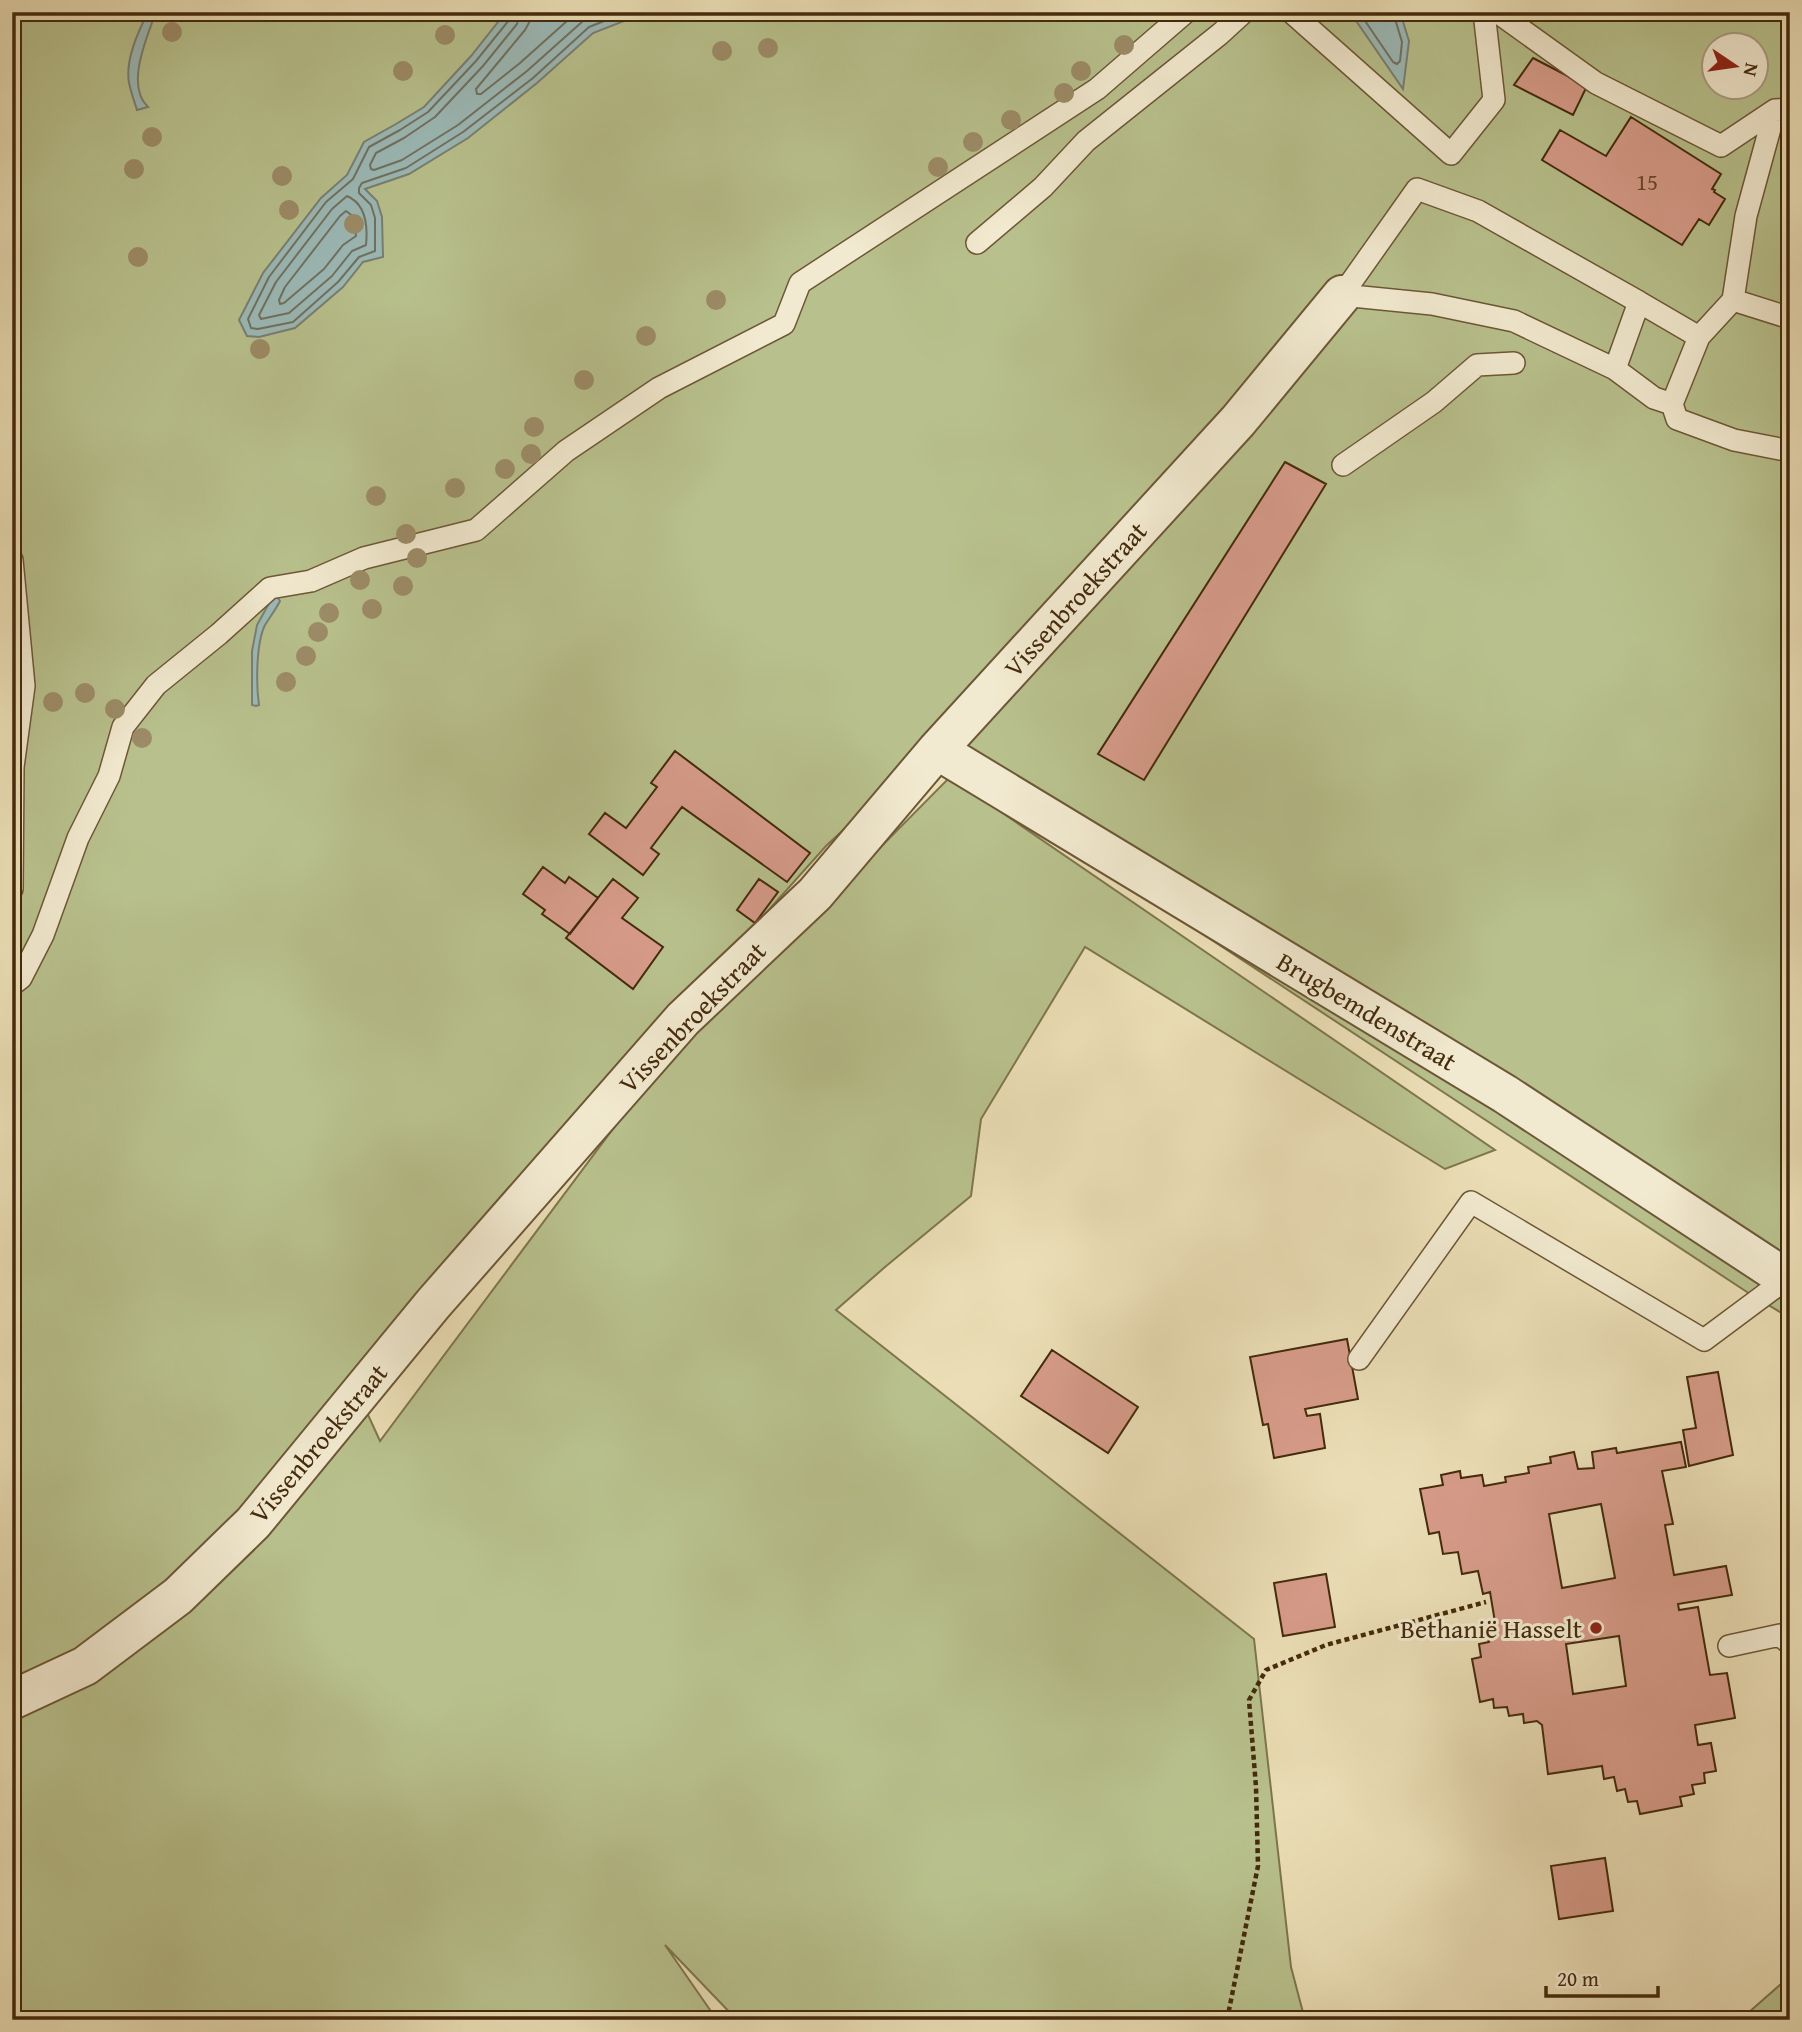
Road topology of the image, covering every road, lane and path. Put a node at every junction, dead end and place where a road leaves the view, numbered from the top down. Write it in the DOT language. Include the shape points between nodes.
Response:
graph roads {
  1 [pos="1186,12"];
  2 [pos="1244,12"];
  3 [pos="1291,12"];
  4 [pos="1484,12"];
  5 [pos="1497,12"];
  6 [pos="1783,110"];
  7 [pos="977,243"];
  8 [pos="1342,295"];
  9 [pos="1733,300"];
  10 [pos="1639,302"];
  11 [pos="1790,318"];
  12 [pos="1699,337"];
  13 [pos="1514,363"];
  14 [pos="1615,369"];
  15 [pos="1672,404"];
  16 [pos="1790,451"];
  17 [pos="1343,465"];
  18 [pos="12,561"];
  19 [pos="937,750"];
  20 [pos="12,889"];
  21 [pos="12,985"];
  22 [pos="1788,1280"];
  23 [pos="1359,1359"];
  24 [pos="1486,1602"];
  25 [pos="1790,1644"];
  26 [pos="1729,1646"];
  27 [pos="12,1700"];
  28 [pos="1227,2020"];
  1 -- 21 [label="lane" via="1097,89 800,283 784,324 659,388 566,451 476,530 364,558 311,581 270,588 156,684 123,727 109,776 78,838 43,935"];
  2 -- 7 [label="lane" via="1086,141 1043,187"];
  3 -- 4 [label="lane" via="1451,155 1494,100"];
  5 -- 6 [label="lane" via="1596,83 1721,146"];
  6 -- 9 [label="lane" via="1746,216"];
  8 -- 10 [label="lane" via="1418,189 1478,211"];
  8 -- 14 [label="lane" via="1432,304 1514,321"];
  8 -- 19 [label="street, Vissenbroekstraat" via="1238,421"];
  9 -- 11 [label="lane"];
  9 -- 12 [label="lane"];
  10 -- 12 [label="lane"];
  10 -- 14 [label="lane"];
  12 -- 15 [label="lane"];
  13 -- 17 [label="lane" via="1477,365 1434,402"];
  14 -- 15 [label="lane" via="1654,398"];
  15 -- 16 [label="lane" via="1677,419 1734,440"];
  18 -- 20 [label="lane" via="24,686 13,767"];
  19 -- 22 [label="street, Brugbemdenstraat" via="1504,1094"];
  19 -- 27 [label="street, Vissenbroekstraat" via="815,894 683,1019 433,1304 253,1523 178,1596 85,1666"];
  22 -- 23 [label="lane" via="1704,1340 1471,1202"];
  24 -- 28 [label="path" via="1326,1645 1266,1670 1249,1700 1258,1866"];
  25 -- 26 [label="lane" via="1780,1635"];
}
